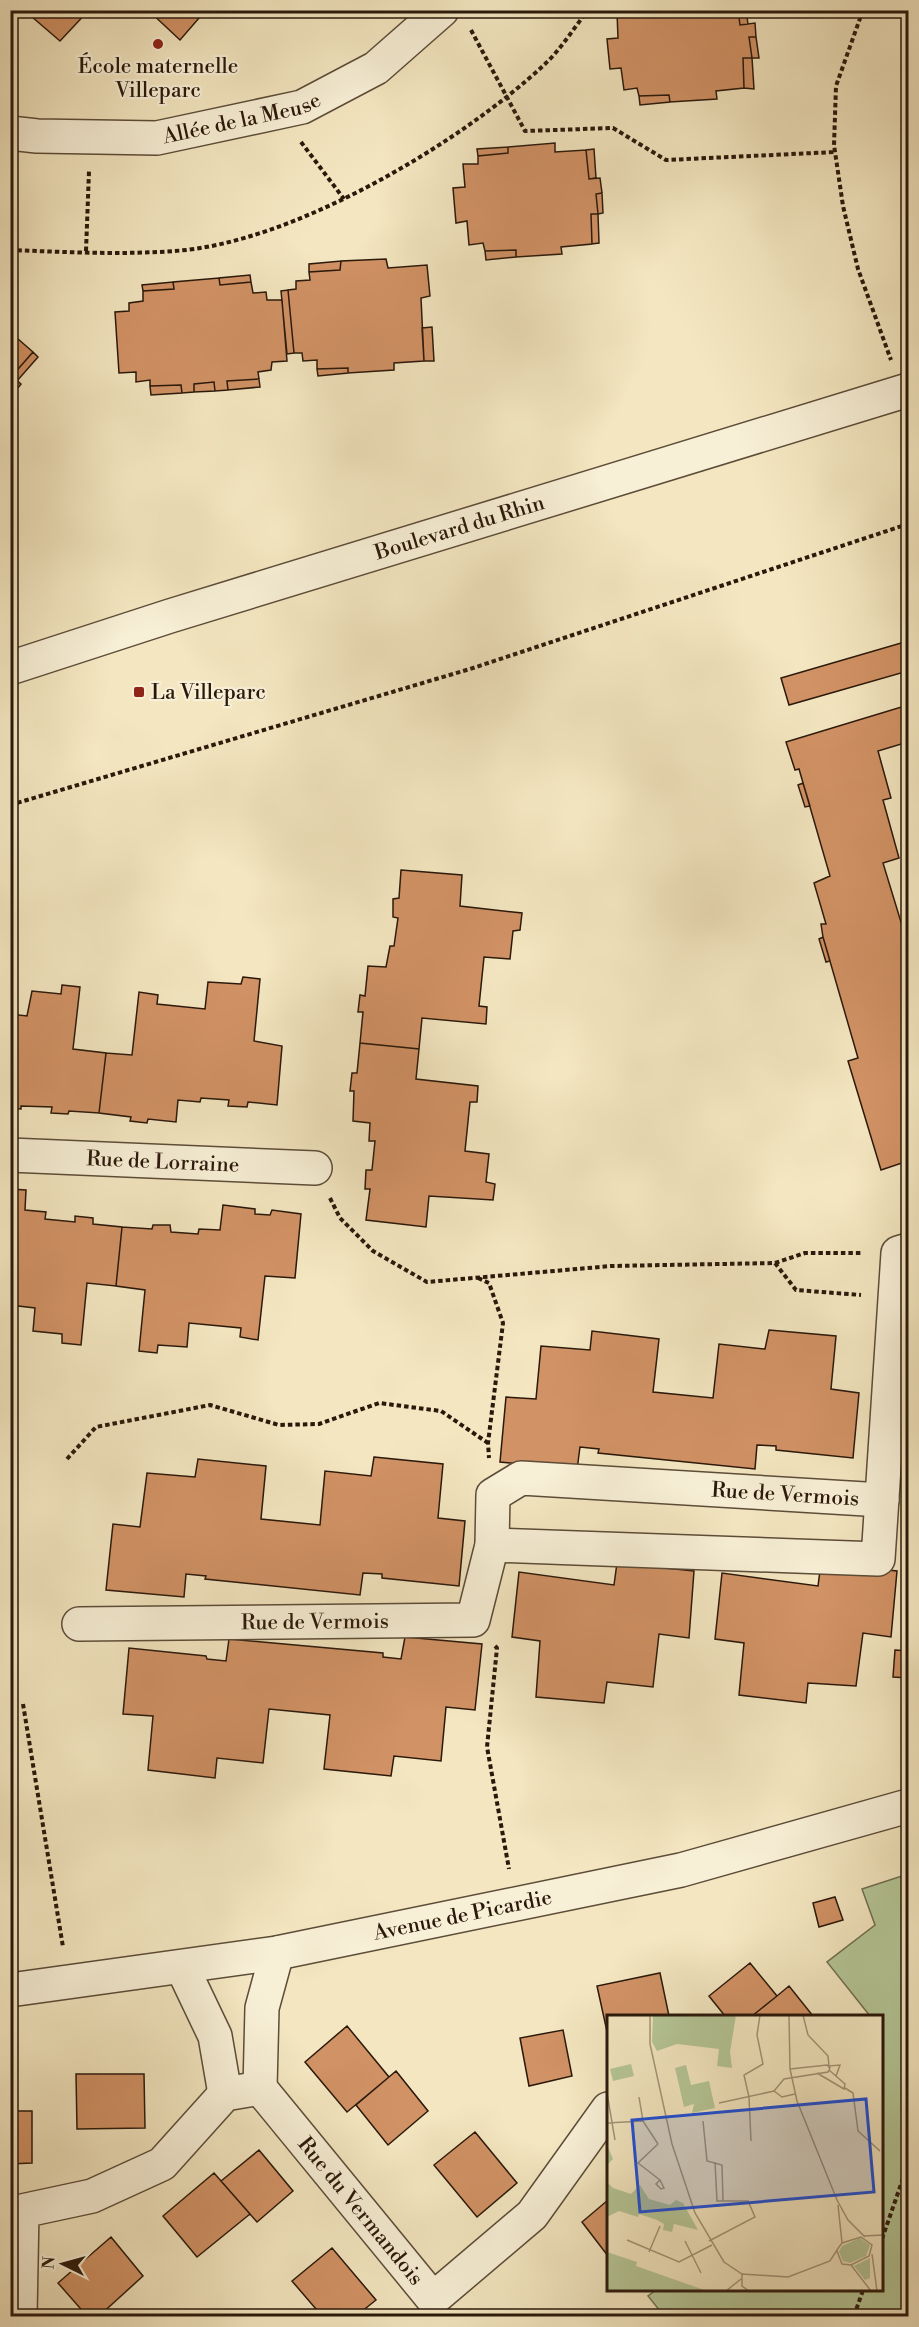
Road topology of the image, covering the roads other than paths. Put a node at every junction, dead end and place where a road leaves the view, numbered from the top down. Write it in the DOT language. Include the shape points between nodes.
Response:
graph roads {
  1 [pos="453,17"];
  2 [pos="10,133"];
  3 [pos="904,391"];
  4 [pos="10,668"];
  5 [pos="10,1155"];
  6 [pos="315,1168"];
  7 [pos="903,1252"];
  8 [pos="882,1500"];
  9 [pos="492,1545"];
  10 [pos="79,1624"];
  11 [pos="909,1806"];
  12 [pos="277,1953"];
  13 [pos="183,1969"];
  14 [pos="10,1990"];
  15 [pos="260,2088"];
  16 [pos="225,2094"];
  17 [pos="607,2112"];
  18 [pos="16,2211"];
  19 [pos="440,2308"];
  20 [pos="20,2316"];
  1 -- 2 [label="street, Allée de la Meuse" via="376,68 302,107 157,138"];
  3 -- 4 [label="street, Boulevard du Rhin"];
  5 -- 6 [label="street, Rue de Lorraine"];
  7 -- 8 [label="street, Rue de Vermois" via="895,1298"];
  8 -- 9 [label="street, Rue de Vermois" via="521,1478 493,1495"];
  8 -- 9 [label="street, Rue de Vermois" via="878,1559"];
  9 -- 10 [label="street, Rue de Vermois" via="473,1620"];
  11 -- 12 [label="street, Avenue de Picardie" via="681,1870"];
  12 -- 13 [label="street, Avenue de Picardie"];
  12 -- 15 [label="street" via="262,2008"];
  13 -- 14 [label="street, Avenue de Picardie"];
  13 -- 16 [label="street" via="214,2036"];
  15 -- 16 [label="street"];
  15 -- 19 [label="street, Rue du Vermandois"];
  16 -- 18 [label="street" via="162,2164 92,2196"];
  17 -- 19 [label="street, Rue du Vermandois" via="532,2215"];
  18 -- 20 [label="street"];
}
